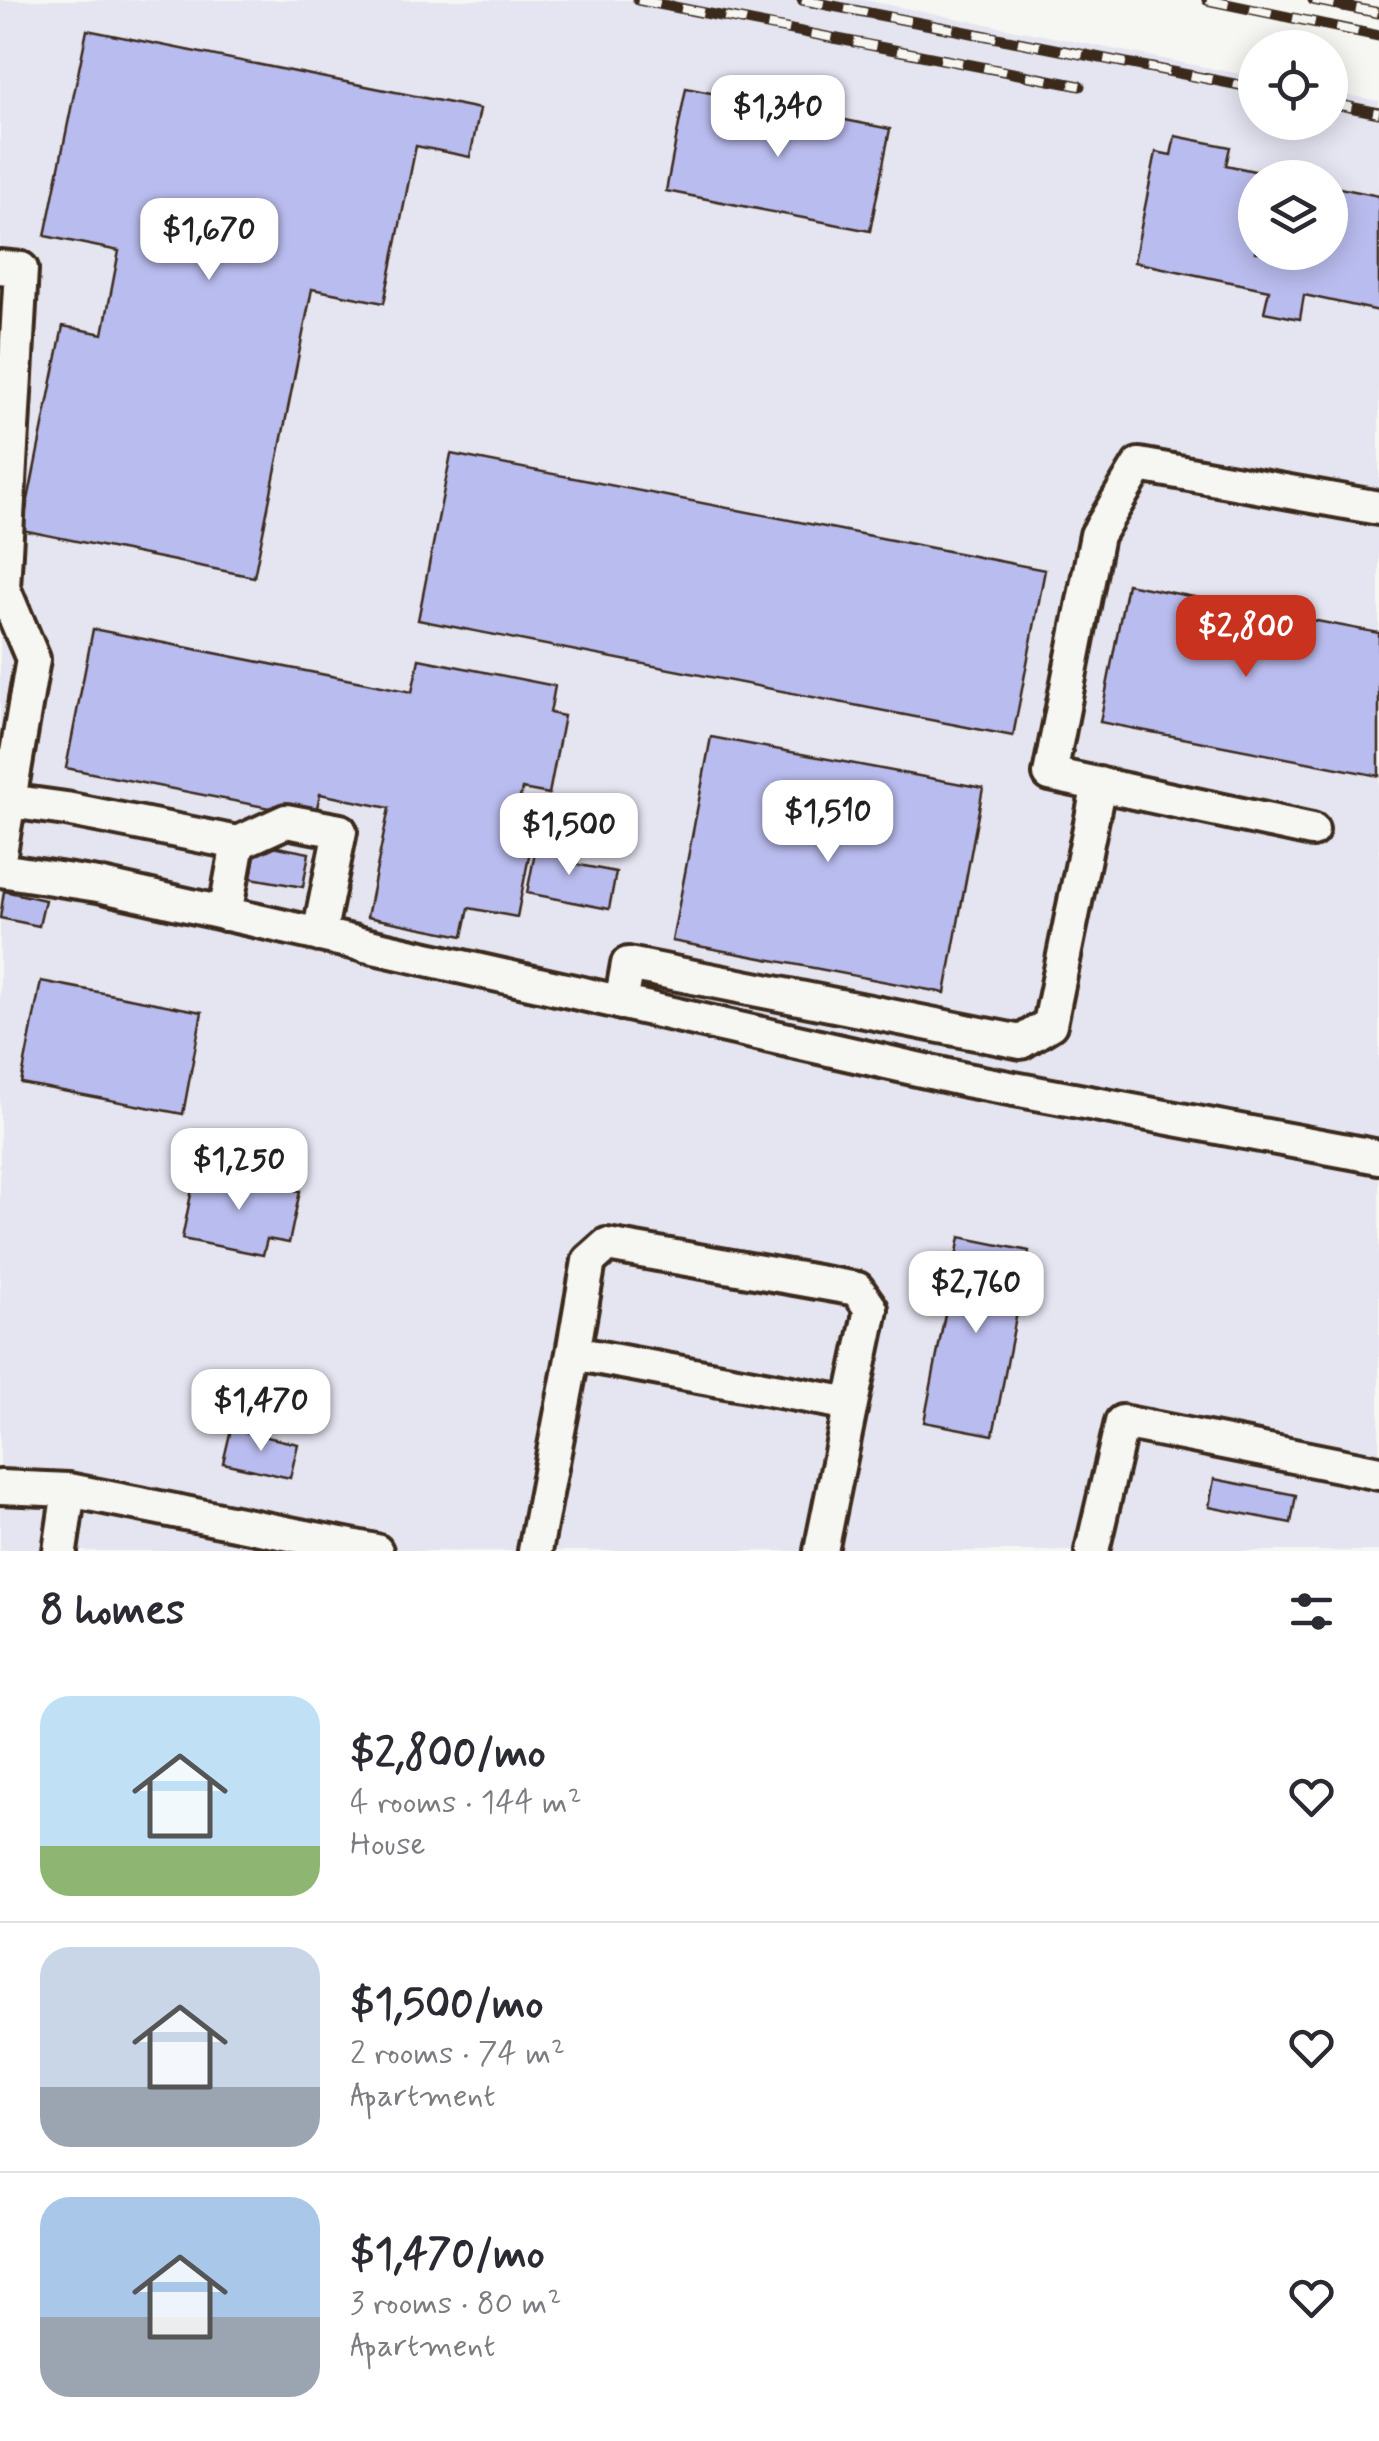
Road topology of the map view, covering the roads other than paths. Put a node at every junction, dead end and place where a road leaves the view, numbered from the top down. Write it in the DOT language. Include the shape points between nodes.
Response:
graph roads {
  1 [pos="0,268"];
  2 [pos="1379,508"];
  3 [pos="1099,784"];
  4 [pos="8,801"];
  5 [pos="1312,830"];
  6 [pos="238,843"];
  7 [pos="0,852"];
  8 [pos="0,870"];
  9 [pos="225,914"];
  10 [pos="318,935"];
  11 [pos="622,1003"];
  12 [pos="1379,1157"];
  13 [pos="573,1353"];
  14 [pos="850,1404"];
  15 [pos="1379,1473"];
  16 [pos="0,1487"];
  17 [pos="69,1490"];
  18 [pos="60,1551"];
  19 [pos="376,1551"];
  20 [pos="535,1551"];
  21 [pos="821,1551"];
  22 [pos="1092,1551"];
  1 -- 4 [label="lane" via="21,269 3,588 33,658"];
  2 -- 3 [label="lane" via="1139,464 1097,535 1050,774"];
  3 -- 5 [label="lane"];
  3 -- 11 [label="lane" via="1050,1024 1021,1042 628,964"];
  4 -- 6 [label="lane"];
  4 -- 7 [label="lane"];
  6 -- 9 [label="lane"];
  6 -- 10 [label="lane" via="286,821 340,831"];
  8 -- 9 [label="lane"];
  9 -- 10 [label="lane"];
  10 -- 11 [label="lane"];
  11 -- 12 [label="lane" via="966,1080"];
  13 -- 14 [label="lane"];
  13 -- 14 [label="lane" via="588,1262 606,1244 858,1289 871,1309"];
  13 -- 20 [label="lane"];
  14 -- 21 [label="lane"];
  15 -- 22 [label="lane" via="1122,1422"];
  16 -- 17 [label="lane"];
  17 -- 18 [label="lane"];
  17 -- 19 [label="lane"];
}
